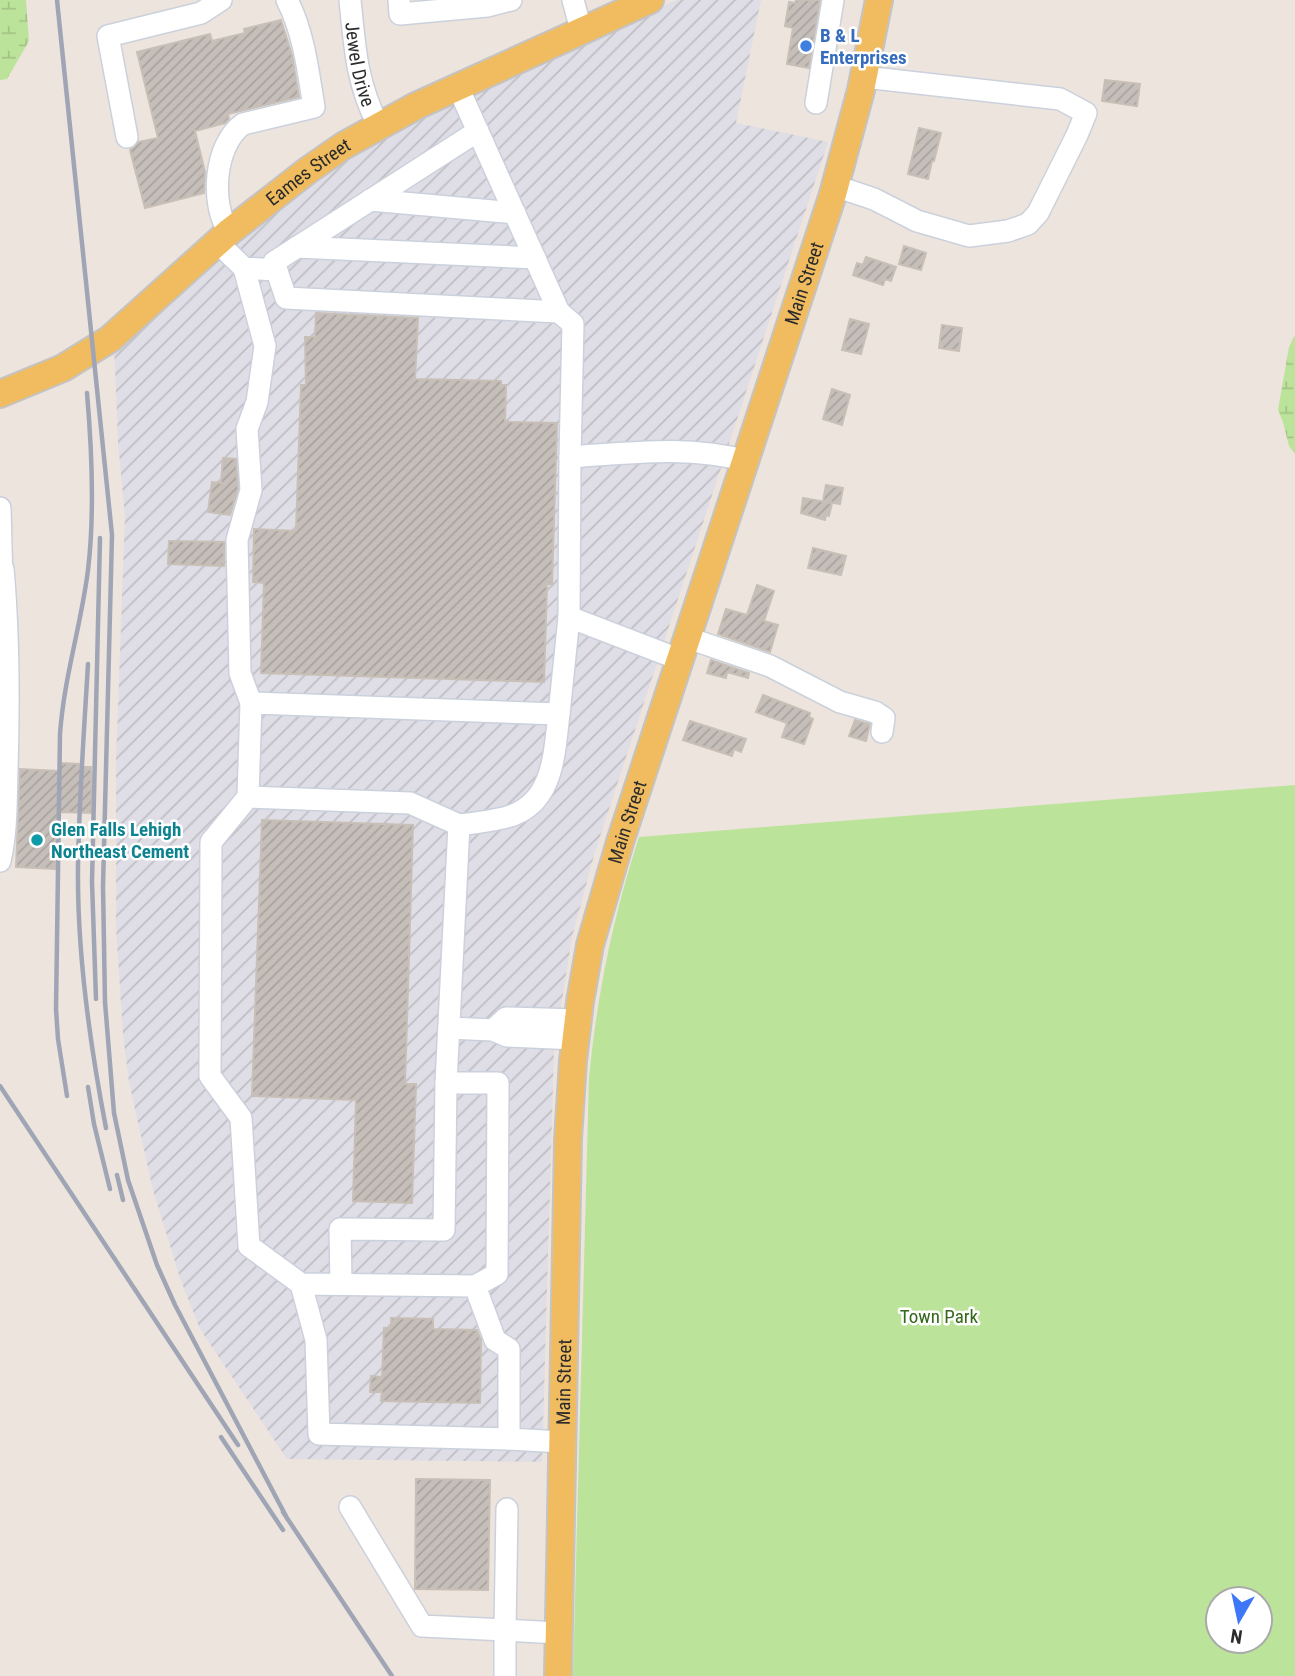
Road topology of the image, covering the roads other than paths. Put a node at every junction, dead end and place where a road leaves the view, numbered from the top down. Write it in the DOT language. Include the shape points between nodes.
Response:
graph roads {
  1 [pos="221,0"];
  2 [pos="288,0"];
  3 [pos="350,0"];
  4 [pos="399,0"];
  5 [pos="511,0"];
  6 [pos="573,0"];
  7 [pos="649,0"];
  8 [pos="833,0"];
  9 [pos="879,0"];
  10 [pos="581,30"];
  11 [pos="864,77"];
  12 [pos="458,86"];
  13 [pos="816,103"];
  14 [pos="378,125"];
  15 [pos="478,131"];
  16 [pos="127,137"];
  17 [pos="835,186"];
  18 [pos="370,200"];
  19 [pos="515,213"];
  20 [pos="223,238"];
  21 [pos="297,247"];
  22 [pos="535,258"];
  23 [pos="244,268"];
  24 [pos="277,270"];
  25 [pos="559,312"];
  26 [pos="0,394"];
  27 [pos="570,457"];
  28 [pos="747,461"];
  29 [pos="0,508"];
  30 [pos="3,569"];
  31 [pos="0,606"];
  32 [pos="569,617"];
  33 [pos="684,649"];
  34 [pos="251,703"];
  35 [pos="559,714"];
  36 [pos="882,732"];
  37 [pos="248,797"];
  38 [pos="459,825"];
  39 [pos="0,861"];
  40 [pos="449,1028"];
  41 [pos="577,1029"];
  42 [pos="446,1083"];
  43 [pos="341,1283"];
  44 [pos="301,1284"];
  45 [pos="475,1286"];
  46 [pos="509,1439"];
  47 [pos="562,1442"];
  48 [pos="350,1507"];
  49 [pos="507,1509"];
  50 [pos="505,1630"];
  51 [pos="558,1633"];
  52 [pos="505,1676"];
  53 [pos="558,1676"];
  1 -- 16 [label="street" via="201,13 108,36"];
  2 -- 20 [label="street" via="304,47 314,107 243,124 234,131 226,144 217,193"];
  3 -- 14 [label="street, Jewel Drive" via="359,80"];
  4 -- 5 [label="street" via="400,14"];
  6 -- 10 [label="street"];
  7 -- 10 [label="main road, Eames Street"];
  8 -- 13 [label="street"];
  9 -- 11 [label="main road, Main Street"];
  10 -- 12 [label="main road, Eames Street"];
  11 -- 17 [label="main road, Main Street"];
  11 -- 17 [label="street" via="1060,99 1086,113 1038,213 1028,224 1008,232 969,236"];
  12 -- 14 [label="main road, Eames Street"];
  12 -- 15 [label="street"];
  14 -- 20 [label="main road, Eames Street" via="307,171"];
  15 -- 18 [label="street"];
  15 -- 19 [label="street"];
  17 -- 28 [label="main road, Main Street"];
  18 -- 19 [label="street"];
  18 -- 21 [label="street"];
  19 -- 22 [label="street"];
  20 -- 23 [label="street"];
  20 -- 26 [label="main road, Eames Street" via="110,339 63,368"];
  21 -- 22 [label="street"];
  21 -- 24 [label="street" via="274,262"];
  22 -- 25 [label="street"];
  23 -- 24 [label="street"];
  23 -- 34 [label="street" via="265,346 257,402 247,429 251,490 237,540 240,673"];
  24 -- 25 [label="street" via="286,298"];
  25 -- 27 [label="street" via="573,324"];
  27 -- 28 [label="street" via="677,451 718,453"];
  27 -- 32 [label="street"];
  28 -- 33 [label="main road, Main Street"];
  29 -- 30 [label="street"];
  30 -- 31 [label="street"];
  30 -- 39 [label="street" via="8,739"];
  32 -- 33 [label="street"];
  32 -- 35 [label="street"];
  33 -- 36 [label="street" via="770,666 840,702 875,712 884,718"];
  33 -- 41 [label="main road, Main Street" via="605,891 590,945"];
  34 -- 35 [label="street"];
  34 -- 37 [label="street"];
  35 -- 38 [label="street" via="551,774 533,804 509,817"];
  37 -- 38 [label="street" via="410,803"];
  37 -- 44 [label="street" via="211,842 210,1076 241,1118 249,1246"];
  38 -- 40 [label="street"];
  40 -- 41 [label="street" via="493,1030 506,1018"];
  40 -- 42 [label="street"];
  41 -- 47 [label="main road, Main Street" via="568,1139"];
  42 -- 43 [label="street" via="444,1230 340,1229"];
  42 -- 45 [label="street" via="498,1083 497,1274"];
  43 -- 44 [label="street"];
  43 -- 45 [label="street"];
  44 -- 46 [label="street" via="316,1340 319,1434"];
  45 -- 46 [label="street" via="495,1340 509,1349"];
  46 -- 47 [label="street"];
  47 -- 51 [label="main road, Main Street"];
  48 -- 50 [label="street" via="422,1626"];
  49 -- 50 [label="street"];
  50 -- 51 [label="street"];
  50 -- 52 [label="street"];
  51 -- 53 [label="main road, Main Street"];
}
